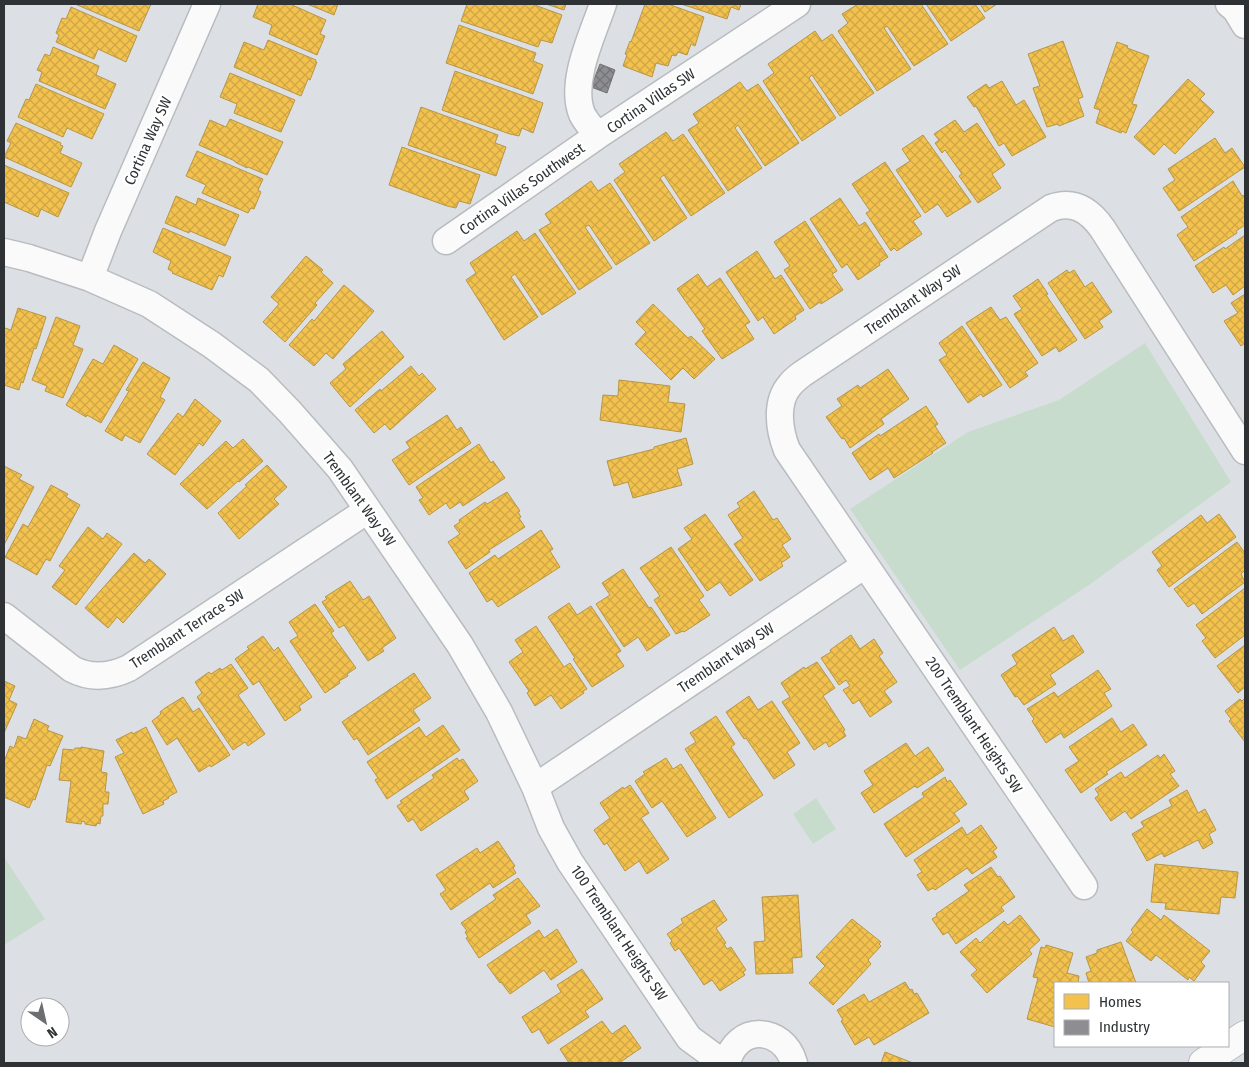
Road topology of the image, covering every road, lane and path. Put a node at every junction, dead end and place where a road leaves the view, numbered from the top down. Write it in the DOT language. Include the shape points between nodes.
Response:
graph roads {
  1 [pos="207,4"];
  2 [pos="603,4"];
  3 [pos="797,4"];
  4 [pos="1229,4"];
  5 [pos="1245,25"];
  6 [pos="598,136"];
  7 [pos="446,241"];
  8 [pos="4,252"];
  9 [pos="90,278"];
  10 [pos="1244,447"];
  11 [pos="368,510"];
  12 [pos="865,565"];
  13 [pos="4,616"];
  14 [pos="535,788"];
  15 [pos="1084,886"];
  16 [pos="1245,1035"];
  17 [pos="1229,1045"];
  18 [pos="1227,1047"];
  19 [pos="725,1063"];
  20 [pos="794,1063"];
  21 [pos="1202,1063"];
  1 -- 9 [label="street, Cortina Way SW"];
  2 -- 6 [label="street, Cortina Villas SW" via="580,72 578,97 582,114"];
  3 -- 6 [label="street, Cortina Villas SW"];
  4 -- 5 [label="street"];
  6 -- 7 [label="street, Cortina Villas Southwest"];
  8 -- 9 [label="street, Tremblant Way SW"];
  9 -- 11 [label="street, Tremblant Way SW" via="149,304 259,380 340,469"];
  10 -- 12 [label="street, Tremblant Way SW" via="1093,216 1078,207 1059,205 789,385 779,418 787,450"];
  11 -- 13 [label="street, Tremblant Terrace SW" via="137,663 114,674 82,675"];
  11 -- 14 [label="street, Tremblant Way SW" via="460,645 499,712"];
  12 -- 14 [label="street, Tremblant Way SW"];
  12 -- 15 [label="street, 200 Tremblant Heights SW"];
  14 -- 19 [label="street, 100 Tremblant Heights SW" via="551,828 570,862 689,1038"];
  16 -- 17 [label="main road"];
  18 -- 21 [label="main road"];
  19 -- 20 [label="street, 100 Tremblant Heights SW" via="743,1039 753,1034 764,1034 784,1043"];
}
